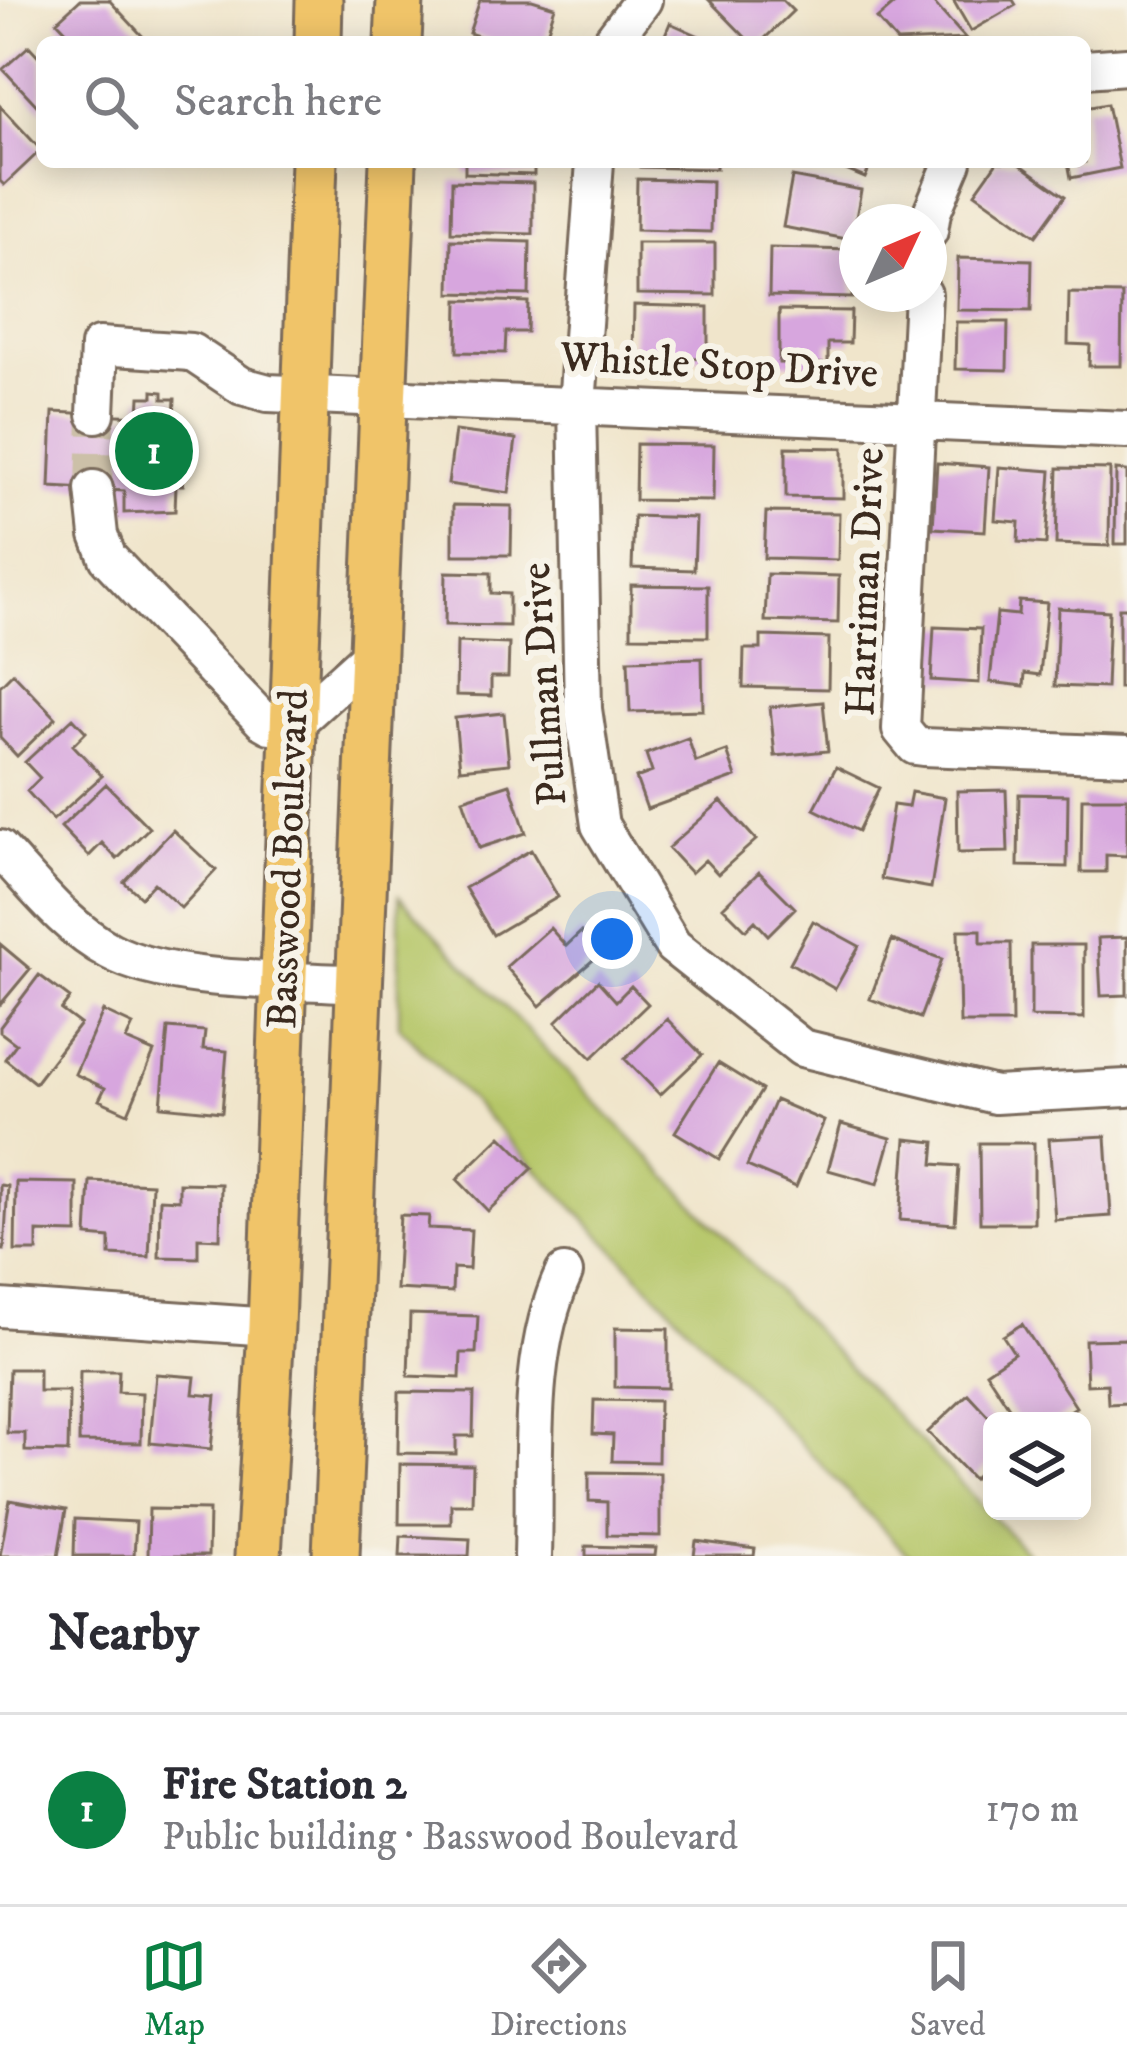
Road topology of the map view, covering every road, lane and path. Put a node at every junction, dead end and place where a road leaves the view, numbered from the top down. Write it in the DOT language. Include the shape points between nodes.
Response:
graph roads {
  1 [pos="319,0"];
  2 [pos="400,0"];
  3 [pos="643,0"];
  4 [pos="317,36"];
  5 [pos="398,36"];
  6 [pos="616,36"];
  7 [pos="1127,66"];
  8 [pos="1091,69"];
  9 [pos="314,168"];
  10 [pos="393,168"];
  11 [pos="595,168"];
  12 [pos="951,168"];
  13 [pos="938,204"];
  14 [pos="922,312"];
  15 [pos="308,394"];
  16 [pos="384,397"];
  17 [pos="577,405"];
  18 [pos="96,414"];
  19 [pos="916,421"];
  20 [pos="1127,430"];
  21 [pos="94,489"];
  22 [pos="374,653"];
  23 [pos="295,723"];
  24 [pos="1127,755"];
  25 [pos="0,849"];
  26 [pos="284,979"];
  27 [pos="359,984"];
  28 [pos="1127,1088"];
  29 [pos="564,1273"];
  30 [pos="0,1308"];
  31 [pos="271,1328"];
  32 [pos="258,1556"];
  33 [pos="336,1556"];
  34 [pos="533,1556"];
  1 -- 4 [label="main road"];
  2 -- 5 [label="main road"];
  3 -- 6 [label="street"];
  7 -- 8 [label="street"];
  9 -- 15 [label="main road, Basswood Boulevard"];
  10 -- 16 [label="main road, Basswood Boulevard"];
  11 -- 17 [label="street, Pullman Drive"];
  12 -- 13 [label="street"];
  14 -- 19 [label="street"];
  15 -- 16 [label="street, Whistle Stop Drive"];
  15 -- 18 [label="street, Whistle Stop Drive" via="254,392 191,352 99,346"];
  15 -- 23 [label="main road, Basswood Boulevard"];
  16 -- 17 [label="street, Whistle Stop Drive"];
  16 -- 22 [label="main road, Basswood Boulevard"];
  17 -- 19 [label="street, Whistle Stop Drive"];
  17 -- 28 [label="street, Pullman Drive" via="583,709 600,825 673,946 802,1048 995,1095"];
  19 -- 20 [label="street, Whistle Stop Drive"];
  19 -- 24 [label="street, Harriman Drive" via="901,728 923,747"];
  21 -- 23 [label="street" via="99,535 113,566 263,721"];
  22 -- 23 [label="street"];
  22 -- 27 [label="main road, Basswood Boulevard"];
  23 -- 26 [label="main road, Basswood Boulevard"];
  25 -- 26 [label="street" via="106,950 164,969"];
  26 -- 27 [label="street"];
  26 -- 31 [label="main road, Basswood Boulevard"];
  27 -- 33 [label="main road, Basswood Boulevard"];
  29 -- 34 [label="street" via="540,1344"];
  30 -- 31 [label="street"];
  31 -- 32 [label="main road, Basswood Boulevard"];
}
